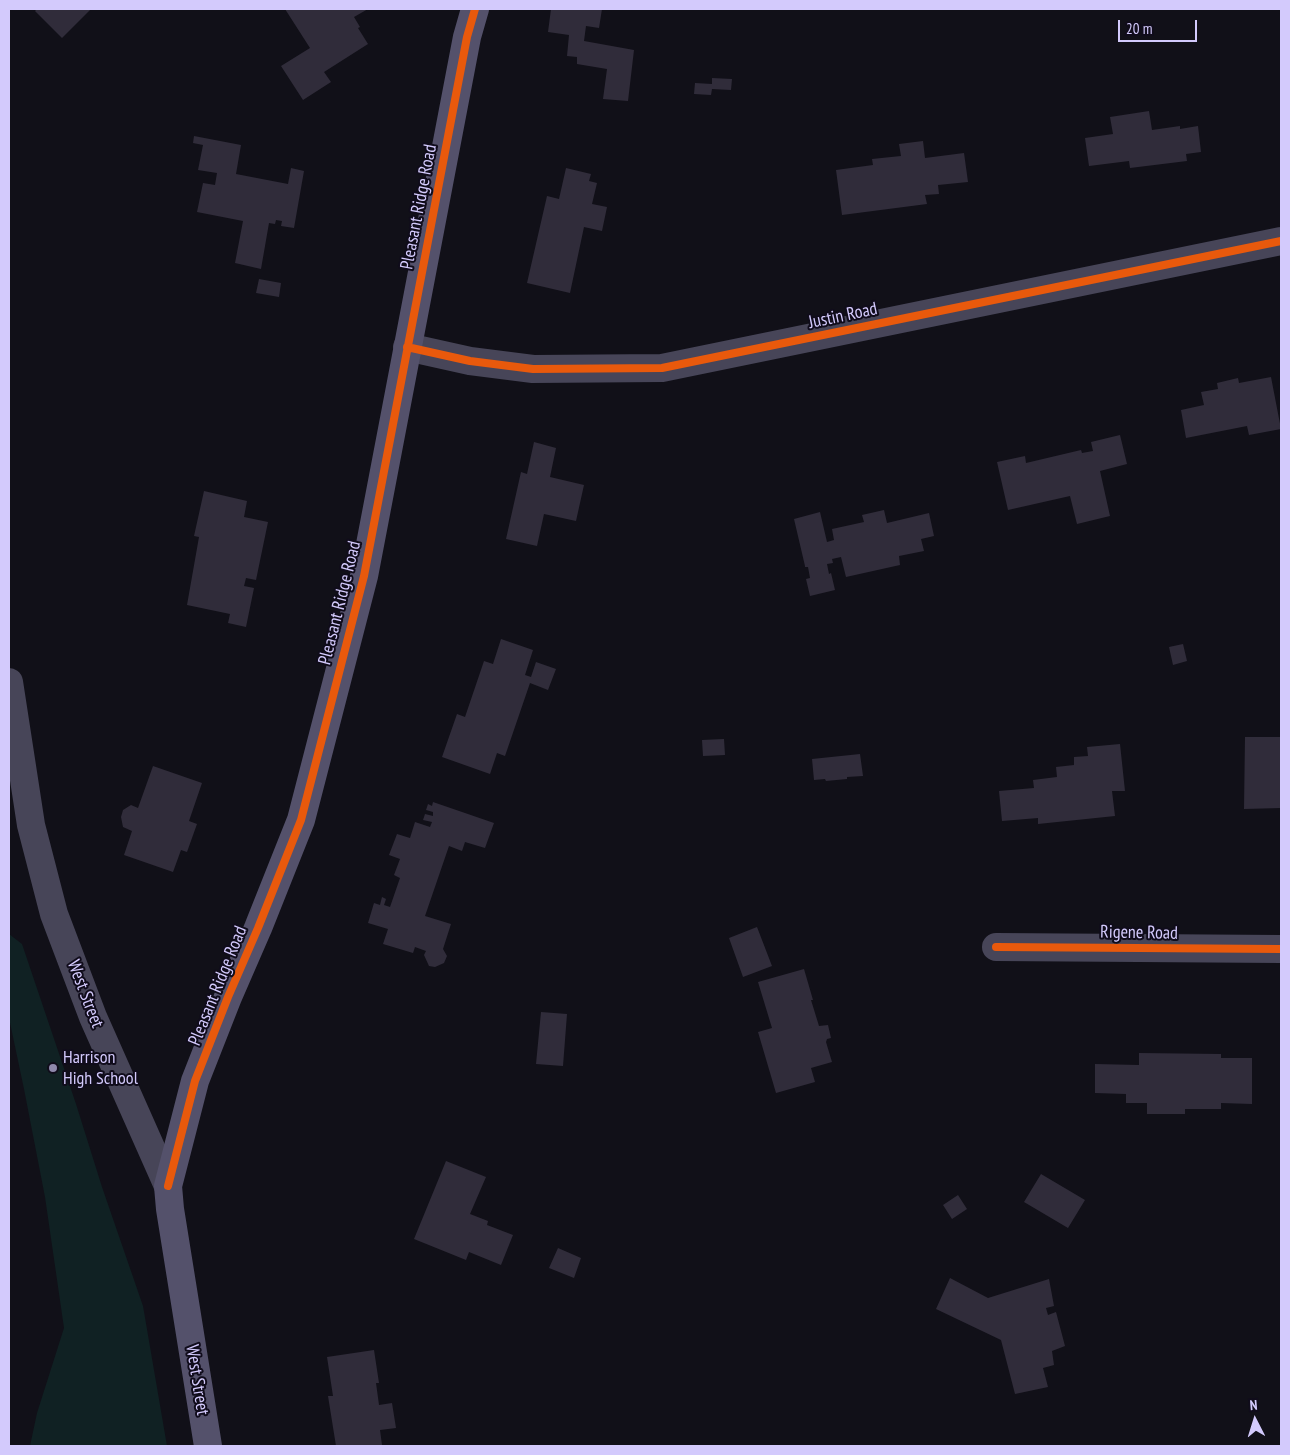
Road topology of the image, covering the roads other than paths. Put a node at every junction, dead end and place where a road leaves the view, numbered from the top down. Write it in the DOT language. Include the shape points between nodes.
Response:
graph roads {
  1 [pos="475,9"];
  2 [pos="1281,242"];
  3 [pos="407,347"];
  4 [pos="9,682"];
  5 [pos="996,947"];
  6 [pos="1281,949"];
  7 [pos="168,1186"];
  8 [pos="208,1446"];
  1 -- 3 [label="street, Pleasant Ridge Road"];
  2 -- 3 [label="street, Justin Road" via="662,368 533,369 470,361"];
  3 -- 7 [label="street, Pleasant Ridge Road" via="364,576 301,820 195,1081"];
  4 -- 7 [label="street, West Street" via="31,825 54,914 92,1017"];
  5 -- 6 [label="street, Rigene Road"];
  7 -- 8 [label="street, West Street"];
}
